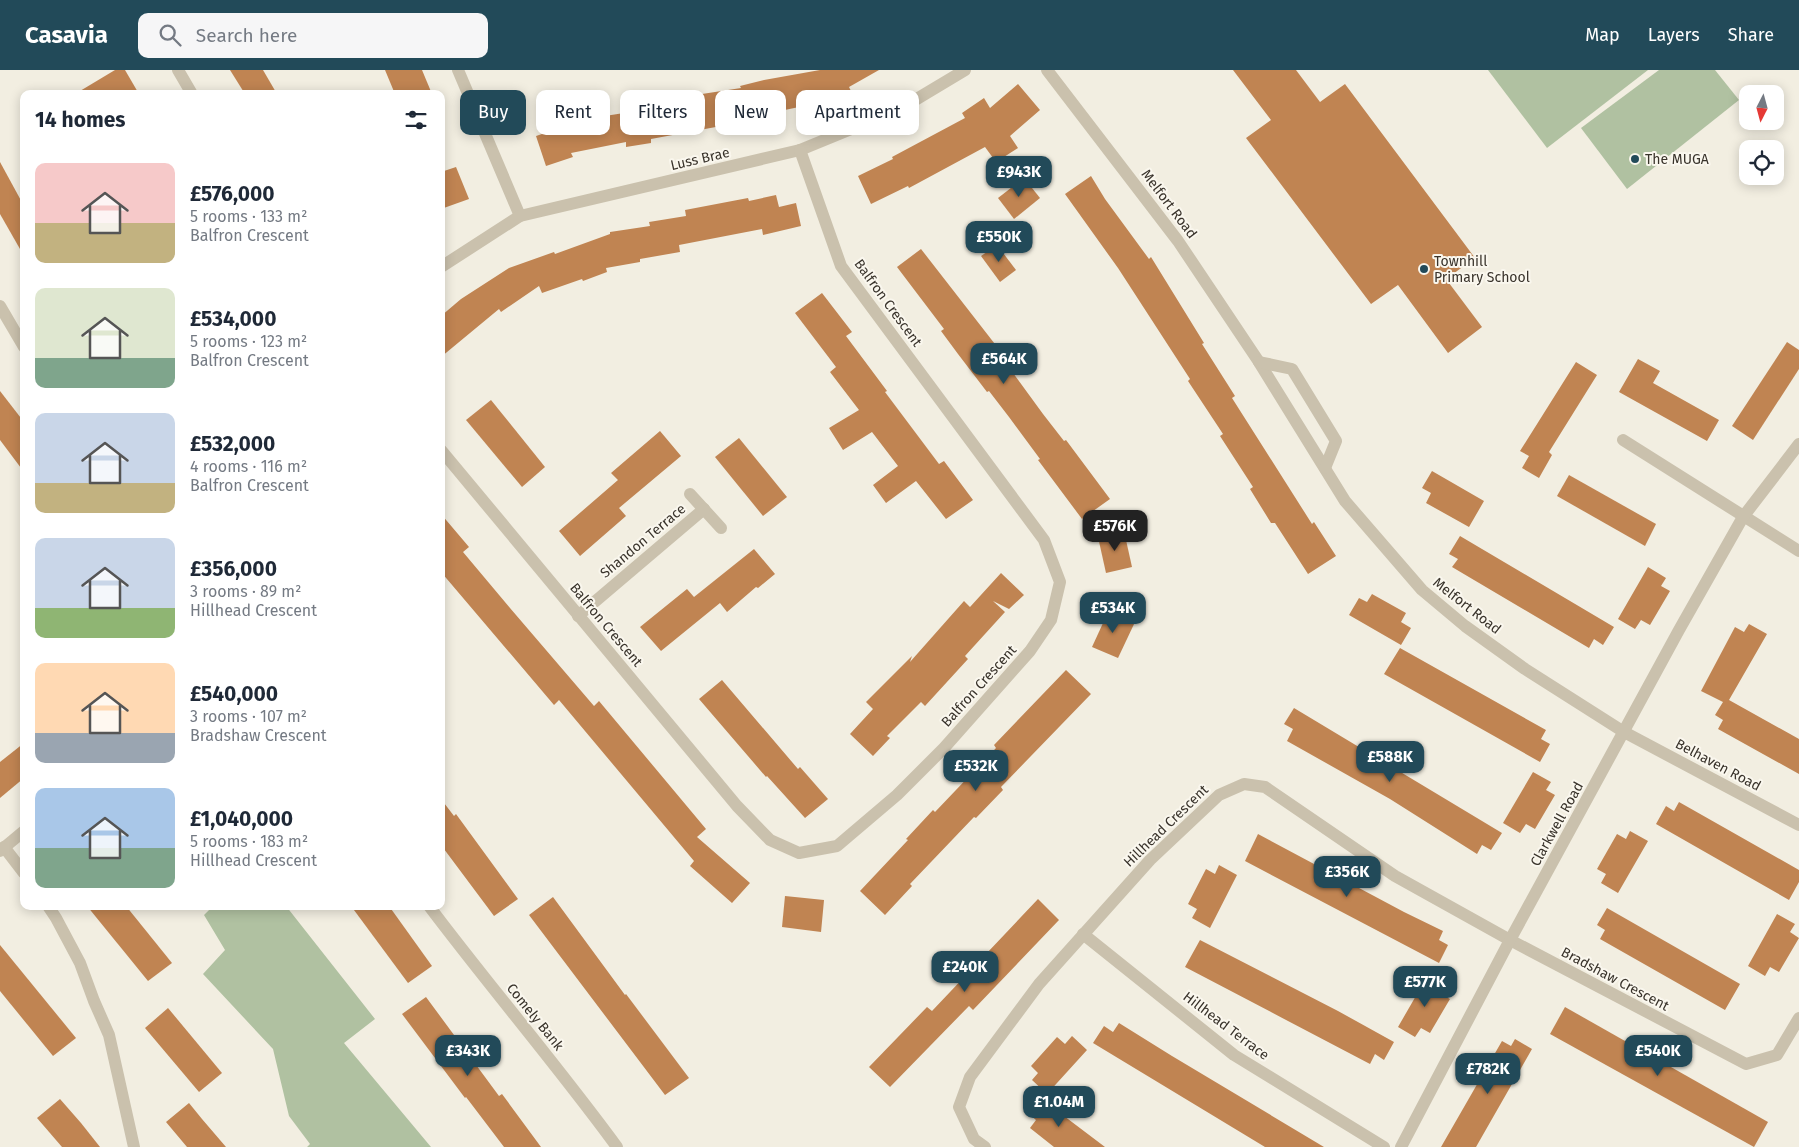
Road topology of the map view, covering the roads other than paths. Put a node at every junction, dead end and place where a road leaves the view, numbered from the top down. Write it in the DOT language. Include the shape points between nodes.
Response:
graph roads {
  1 [pos="178,70"];
  2 [pos="458,70"];
  3 [pos="965,70"];
  4 [pos="1047,70"];
  5 [pos="190,90"];
  6 [pos="800,150"];
  7 [pos="520,216"];
  8 [pos="445,264"];
  9 [pos="0,306"];
  10 [pos="20,340"];
  11 [pos="1259,362"];
  12 [pos="1623,440"];
  13 [pos="1799,444"];
  14 [pos="445,455"];
  15 [pos="1325,468"];
  16 [pos="690,494"];
  17 [pos="704,509"];
  18 [pos="1743,517"];
  19 [pos="721,528"];
  20 [pos="1799,551"];
  21 [pos="578,616"];
  22 [pos="1624,732"];
  23 [pos="1799,824"];
  24 [pos="20,834"];
  25 [pos="2,849"];
  26 [pos="20,869"];
  27 [pos="51,910"];
  28 [pos="432,910"];
  29 [pos="1083,934"];
  30 [pos="1510,940"];
  31 [pos="1799,1018"];
  32 [pos="134,1147"];
  33 [pos="618,1147"];
  34 [pos="985,1147"];
  35 [pos="1384,1147"];
  36 [pos="1401,1147"];
  1 -- 5 [label="street"];
  2 -- 7 [label="street"];
  3 -- 6 [label="street, Luss Brae" via="900,109"];
  4 -- 11 [label="street, Melfort Road" via="1178,241"];
  6 -- 7 [label="street, Luss Brae"];
  6 -- 21 [label="street, Balfron Crescent" via="841,266 1044,540 1060,582 1051,620 1030,651 944,748 896,795 837,846 799,853 770,840 738,806"];
  7 -- 8 [label="street, Luss Brae"];
  9 -- 10 [label="street"];
  11 -- 15 [label="street, Melfort Road"];
  11 -- 15 [label="street" via="1292,369 1336,441"];
  12 -- 18 [label="street"];
  13 -- 18 [label="street, Clarkwell Road"];
  14 -- 21 [label="street, Balfron Crescent"];
  15 -- 22 [label="street, Melfort Road" via="1345,501 1422,590 1502,653"];
  16 -- 17 [label="street, Shandon Terrace"];
  17 -- 19 [label="street, Shandon Terrace"];
  17 -- 21 [label="street, Shandon Terrace"];
  18 -- 20 [label="street"];
  18 -- 22 [label="street, Clarkwell Road"];
  22 -- 23 [label="street, Belhaven Road"];
  22 -- 30 [label="street, Clarkwell Road"];
  24 -- 25 [label="street"];
  25 -- 26 [label="street"];
  27 -- 32 [label="street" via="80,964 109,1035"];
  28 -- 33 [label="street, Comely Bank"];
  29 -- 30 [label="street, Hillhead Crescent" via="1150,860 1205,808 1219,795 1244,784 1265,787 1395,876"];
  29 -- 34 [label="street, Hillhead Crescent" via="1039,984 970,1078 960,1107 974,1139"];
  29 -- 35 [label="street, Hillhead Terrace" via="1234,1055"];
  30 -- 31 [label="street, Bradshaw Crescent" via="1746,1064 1777,1055"];
  30 -- 36 [label="street, Clarkwell Road"];
}
